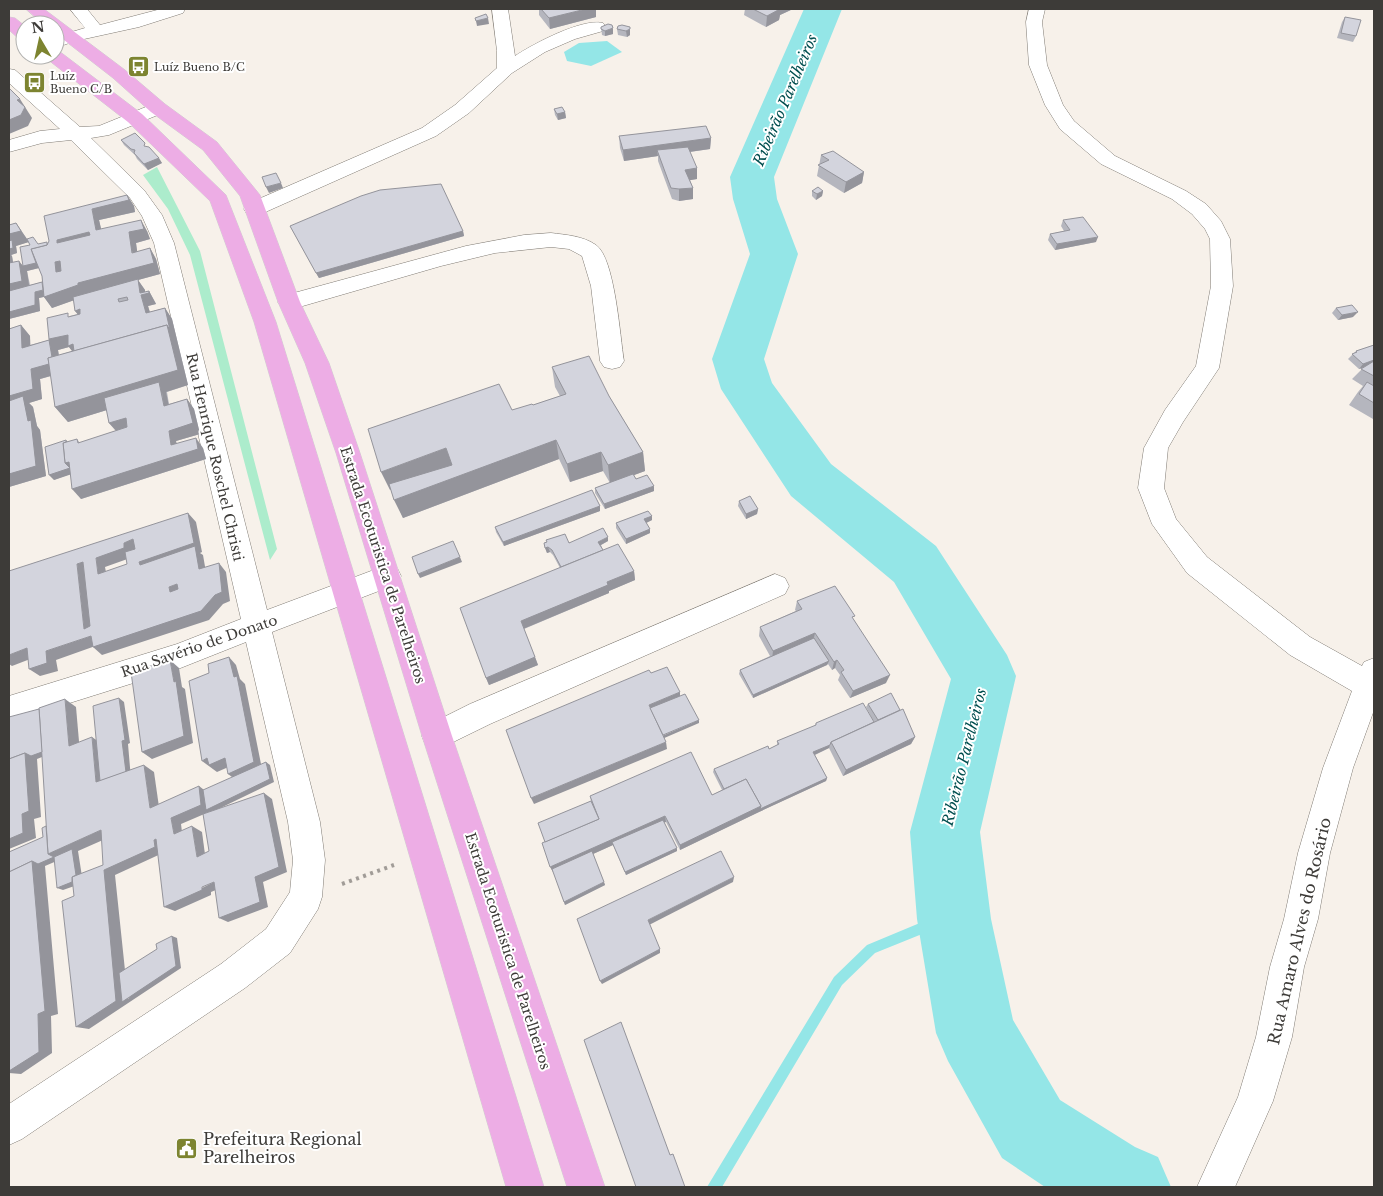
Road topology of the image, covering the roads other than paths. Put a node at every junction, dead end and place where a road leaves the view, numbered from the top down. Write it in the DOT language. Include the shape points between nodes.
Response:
graph roads {
  1 [pos="78,9"];
  2 [pos="177,9"];
  3 [pos="500,9"];
  4 [pos="1037,9"];
  5 [pos="597,27"];
  6 [pos="65,40"];
  7 [pos="506,69"];
  8 [pos="9,74"];
  9 [pos="146,113"];
  10 [pos="76,134"];
  11 [pos="9,146"];
  12 [pos="254,209"];
  13 [pos="290,302"];
  14 [pos="612,361"];
  15 [pos="387,576"];
  16 [pos="775,586"];
  17 [pos="348,590"];
  18 [pos="256,627"];
  19 [pos="1371,678"];
  20 [pos="9,709"];
  21 [pos="437,736"];
  22 [pos="9,1126"];
  23 [pos="524,1187"];
  24 [pos="586,1187"];
  25 [pos="1216,1187"];
  1 -- 6 [label="street"];
  2 -- 6 [label="street"];
  3 -- 7 [label="street"];
  4 -- 19 [label="street" via="1034,22 1038,64 1054,105 1067,125 1108,160 1179,195 1199,209 1214,226 1220,239 1222,286 1207,368 1156,448 1151,488 1164,524 1196,564 1300,646"];
  5 -- 7 [label="street" via="539,48"];
  6 -- 9 [label="main road, Estrada Ecoturistica de Parelheiros"];
  7 -- 12 [label="street" via="462,110 429,132"];
  8 -- 10 [label="street, Rua Henrique Roschel Christi"];
  9 -- 10 [label="street" via="102,131"];
  9 -- 12 [label="main road, Estrada Ecoturistica de Parelheiros" via="210,146 250,195"];
  9 -- 17 [label="main road, Estrada Ecoturistica de Parelheiros" via="172,152 219,199 265,322"];
  10 -- 11 [label="street" via="40,137"];
  10 -- 18 [label="street, Rua Henrique Roschel Christi" via="137,194 152,215 164,243"];
  12 -- 13 [label="main road, Estrada Ecoturistica de Parelheiros"];
  13 -- 14 [label="street" via="472,251 550,240 576,243 591,251 599,270"];
  13 -- 15 [label="main road, Estrada Ecoturistica de Parelheiros" via="317,363"];
  15 -- 17 [label="street, Rua Savério de Donato"];
  15 -- 21 [label="main road, Estrada Ecoturistica de Parelheiros"];
  16 -- 21 [label="street" via="480,714"];
  17 -- 18 [label="street, Rua Savério de Donato"];
  17 -- 23 [label="main road, Estrada Ecoturistica de Parelheiros"];
  18 -- 20 [label="street, Rua Savério de Donato" via="178,656"];
  18 -- 22 [label="street, Rua Henrique Roschel Christi" via="304,822 309,860 306,897 278,941 234,976"];
  19 -- 25 [label="street, Rua Amaro Alves do Rosário" via="1338,768 1314,853 1274,1037 1255,1101"];
  21 -- 24 [label="main road, Estrada Ecoturistica de Parelheiros"];
}
